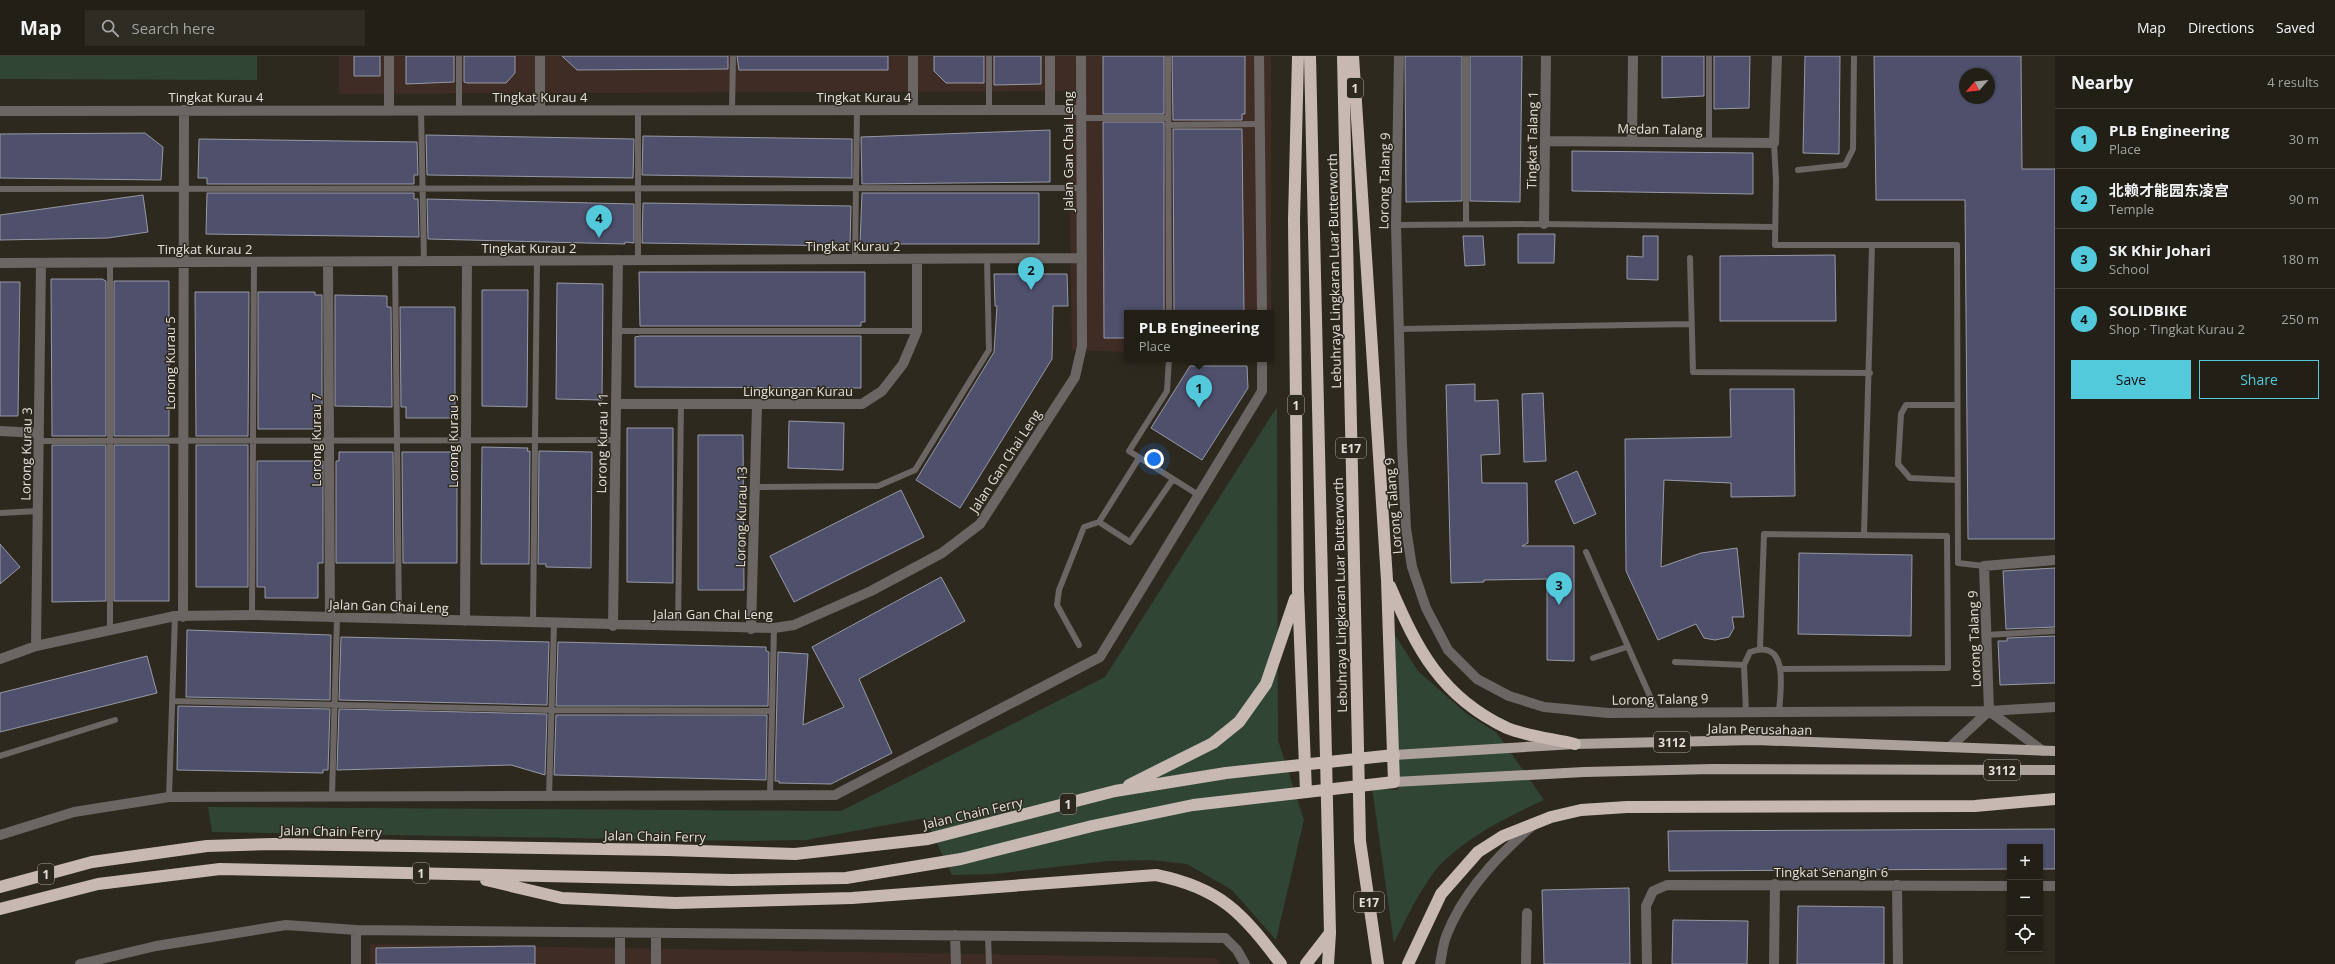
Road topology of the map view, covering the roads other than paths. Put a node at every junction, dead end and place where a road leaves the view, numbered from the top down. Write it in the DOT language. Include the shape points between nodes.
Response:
graph roads {
  1 [pos="389,56"];
  2 [pos="459,56"];
  3 [pos="540,56"];
  4 [pos="733,56"];
  5 [pos="913,56"];
  6 [pos="989,56"];
  7 [pos="1050,56"];
  8 [pos="1081,56"];
  9 [pos="1168,56"];
  10 [pos="1259,56"];
  11 [pos="1298,56"];
  12 [pos="1310,56"];
  13 [pos="1343,56"];
  14 [pos="1353,56"];
  15 [pos="1398,56"];
  16 [pos="1466,56"];
  17 [pos="1546,56"];
  18 [pos="1633,56"];
  19 [pos="1709,56"];
  20 [pos="1777,56"];
  21 [pos="1854,56"];
  22 [pos="184,110"];
  23 [pos="389,110"];
  24 [pos="421,110"];
  25 [pos="460,110"];
  26 [pos="540,110"];
  27 [pos="638,110"];
  28 [pos="732,110"];
  29 [pos="857,110"];
  30 [pos="913,110"];
  31 [pos="989,110"];
  32 [pos="1050,110"];
  33 [pos="0,111"];
  34 [pos="1081,114"];
  35 [pos="1168,118"];
  36 [pos="1260,124"];
  37 [pos="1168,125"];
  38 [pos="1546,141"];
  39 [pos="1632,142"];
  40 [pos="1709,143"];
  41 [pos="1774,143"];
  42 [pos="1798,170"];
  43 [pos="423,187"];
  44 [pos="638,187"];
  45 [pos="856,187"];
  46 [pos="184,188"];
  47 [pos="1081,188"];
  48 [pos="0,189"];
  49 [pos="1466,224"];
  50 [pos="1544,224"];
  51 [pos="1396,225"];
  52 [pos="1774,227"];
  53 [pos="1872,246"];
  54 [pos="1082,258"];
  55 [pos="1690,258"];
  56 [pos="855,259"];
  57 [pos="917,259"];
  58 [pos="988,259"];
  59 [pos="537,260"];
  60 [pos="618,260"];
  61 [pos="638,260"];
  62 [pos="395,261"];
  63 [pos="424,261"];
  64 [pos="467,261"];
  65 [pos="110,262"];
  66 [pos="184,262"];
  67 [pos="254,262"];
  68 [pos="328,262"];
  69 [pos="0,263"];
  70 [pos="41,263"];
  71 [pos="1169,310"];
  72 [pos="1262,310"];
  73 [pos="1691,324"];
  74 [pos="1399,329"];
  75 [pos="617,331"];
  76 [pos="916,331"];
  77 [pos="1169,362"];
  78 [pos="1262,362"];
  79 [pos="1870,373"];
  80 [pos="616,404"];
  81 [pos="681,404"];
  82 [pos="757,405"];
  83 [pos="1956,405"];
  84 [pos="0,431"];
  85 [pos="39,437"];
  86 [pos="254,440"];
  87 [pos="329,440"];
  88 [pos="397,440"];
  89 [pos="466,440"];
  90 [pos="535,440"];
  91 [pos="615,440"];
  92 [pos="110,441"];
  93 [pos="183,441"];
  94 [pos="1139,458"];
  95 [pos="1173,479"];
  96 [pos="1956,480"];
  97 [pos="755,487"];
  98 [pos="1200,496"];
  99 [pos="38,511"];
  100 [pos="0,513"];
  101 [pos="1099,522"];
  102 [pos="1864,534"];
  103 [pos="1586,552"];
  104 [pos="2055,560"];
  105 [pos="1984,566"];
  106 [pos="1387,580"];
  107 [pos="1298,590"];
  108 [pos="252,615"];
  109 [pos="179,617"];
  110 [pos="334,618"];
  111 [pos="399,620"];
  112 [pos="465,621"];
  113 [pos="533,623"];
  114 [pos="554,624"];
  115 [pos="613,626"];
  116 [pos="678,627"];
  117 [pos="774,628"];
  118 [pos="110,629"];
  119 [pos="751,629"];
  120 [pos="2055,631"];
  121 [pos="1986,635"];
  122 [pos="1079,645"];
  123 [pos="36,646"];
  124 [pos="1627,647"];
  125 [pos="1760,648"];
  126 [pos="1593,658"];
  127 [pos="0,659"];
  128 [pos="1675,662"];
  129 [pos="1744,665"];
  130 [pos="1780,669"];
  131 [pos="172,702"];
  132 [pos="335,705"];
  133 [pos="2055,707"];
  134 [pos="552,710"];
  135 [pos="772,711"];
  136 [pos="1779,711"];
  137 [pos="1990,711"];
  138 [pos="1657,712"];
  139 [pos="1746,712"];
  140 [pos="115,720"];
  141 [pos="1575,744"];
  142 [pos="1950,747"];
  143 [pos="2043,751"];
  144 [pos="2055,751"];
  145 [pos="0,756"];
  146 [pos="1394,756"];
  147 [pos="1305,765"];
  148 [pos="2055,770"];
  149 [pos="1394,782"];
  150 [pos="1115,791"];
  151 [pos="1306,792"];
  152 [pos="332,795"];
  153 [pos="770,795"];
  154 [pos="549,796"];
  155 [pos="169,797"];
  156 [pos="2055,798"];
  157 [pos="1534,825"];
  158 [pos="0,835"];
  159 [pos="464,874"];
  160 [pos="1775,884"];
  161 [pos="1898,885"];
  162 [pos="2007,886"];
  163 [pos="2043,886"];
  164 [pos="2055,886"];
  165 [pos="0,887"];
  166 [pos="0,909"];
  167 [pos="1527,913"];
  168 [pos="356,930"];
  169 [pos="620,933"];
  170 [pos="656,933"];
  171 [pos="1330,933"];
  172 [pos="955,935"];
  173 [pos="988,935"];
  174 [pos="80,964"];
  175 [pos="356,964"];
  176 [pos="620,964"];
  177 [pos="656,964"];
  178 [pos="956,964"];
  179 [pos="989,964"];
  180 [pos="1245,964"];
  181 [pos="1281,964"];
  182 [pos="1306,964"];
  183 [pos="1328,964"];
  184 [pos="1378,964"];
  185 [pos="1408,964"];
  186 [pos="1440,964"];
  187 [pos="1526,964"];
  188 [pos="1647,964"];
  189 [pos="1774,964"];
  190 [pos="1898,964"];
  1 -- 23 [label="street"];
  2 -- 25 [label="lane"];
  3 -- 26 [label="street"];
  4 -- 28 [label="lane"];
  5 -- 30 [label="street"];
  6 -- 31 [label="lane"];
  7 -- 32 [label="street, Jalan Gan Chai Leng"];
  8 -- 34 [label="street, Jalan Gan Chai Leng"];
  9 -- 35 [label="lane"];
  10 -- 36 [label="street"];
  11 -- 107 [label="highway, 1" via="1294,220"];
  12 -- 171 [label="highway, Lebuhraya Lingkaran Luar Butterworth / E17"];
  13 -- 184 [label="highway, Lebuhraya Lingkaran Luar Butterworth / E17" via="1360,841"];
  14 -- 106 [label="highway, 1"];
  15 -- 51 [label="street, Lorong Talang 9"];
  16 -- 49 [label="lane"];
  17 -- 38 [label="street, Tingkat Talang 1"];
  18 -- 39 [label="street"];
  19 -- 40 [label="lane"];
  20 -- 41 [label="street"];
  21 -- 42 [label="lane" via="1853,149 1845,165"];
  22 -- 23 [label="street, Tingkat Kurau 4"];
  22 -- 33 [label="street, Tingkat Kurau 4"];
  22 -- 46 [label="street, Lorong Kurau 5"];
  23 -- 24 [label="street, Tingkat Kurau 4"];
  24 -- 25 [label="street, Tingkat Kurau 4"];
  24 -- 43 [label="lane"];
  25 -- 26 [label="street, Tingkat Kurau 4"];
  26 -- 27 [label="street, Tingkat Kurau 4"];
  27 -- 28 [label="street, Tingkat Kurau 4"];
  27 -- 44 [label="lane"];
  28 -- 29 [label="street, Tingkat Kurau 4"];
  29 -- 30 [label="street, Tingkat Kurau 4"];
  29 -- 45 [label="lane"];
  30 -- 31 [label="street, Tingkat Kurau 4"];
  31 -- 32 [label="street, Tingkat Kurau 4"];
  32 -- 34 [label="street, Tingkat Kurau 4"];
  34 -- 35 [label="lane"];
  34 -- 47 [label="street, Jalan Gan Chai Leng"];
  35 -- 37 [label="lane"];
  36 -- 37 [label="lane"];
  36 -- 72 [label="street"];
  37 -- 71 [label="lane"];
  38 -- 39 [label="street, Medan Talang"];
  38 -- 50 [label="street, Tingkat Talang 1"];
  39 -- 40 [label="street, Medan Talang"];
  40 -- 41 [label="street, Medan Talang"];
  41 -- 52 [label="lane"];
  43 -- 44 [label="lane"];
  43 -- 46 [label="lane"];
  43 -- 63 [label="lane"];
  44 -- 45 [label="lane"];
  44 -- 61 [label="lane"];
  45 -- 47 [label="lane"];
  45 -- 56 [label="lane"];
  46 -- 48 [label="lane"];
  46 -- 66 [label="street, Lorong Kurau 5"];
  47 -- 54 [label="street, Jalan Gan Chai Leng"];
  49 -- 50 [label="lane"];
  49 -- 51 [label="lane"];
  50 -- 52 [label="lane"];
  51 -- 74 [label="street, Lorong Talang 9"];
  52 -- 53 [label="lane" via="1775,245"];
  53 -- 79 [label="lane"];
  53 -- 83 [label="lane" via="1956,245"];
  54 -- 58 [label="street, Tingkat Kurau 2"];
  54 -- 117 [label="street, Jalan Gan Chai Leng" via="1082,346 1075,377 980,524 942,553 871,591 794,625"];
  55 -- 73 [label="lane"];
  56 -- 57 [label="street, Tingkat Kurau 2"];
  56 -- 61 [label="street, Tingkat Kurau 2"];
  57 -- 58 [label="street, Tingkat Kurau 2"];
  57 -- 76 [label="street, Lingkungan Kurau"];
  58 -- 97 [label="lane" via="989,350 915,470 878,486"];
  59 -- 60 [label="street, Tingkat Kurau 2"];
  59 -- 64 [label="street, Tingkat Kurau 2"];
  59 -- 90 [label="lane"];
  60 -- 61 [label="street, Tingkat Kurau 2"];
  60 -- 75 [label="street, Lorong Kurau 11"];
  62 -- 63 [label="street, Tingkat Kurau 2"];
  62 -- 68 [label="street, Tingkat Kurau 2"];
  62 -- 88 [label="lane"];
  63 -- 64 [label="street, Tingkat Kurau 2"];
  64 -- 89 [label="street, Lorong Kurau 9"];
  65 -- 66 [label="street, Tingkat Kurau 2"];
  65 -- 70 [label="street, Tingkat Kurau 2"];
  65 -- 92 [label="lane"];
  66 -- 67 [label="street, Tingkat Kurau 2"];
  66 -- 93 [label="street, Lorong Kurau 5"];
  67 -- 68 [label="street, Tingkat Kurau 2"];
  67 -- 86 [label="lane"];
  68 -- 87 [label="street, Lorong Kurau 7"];
  69 -- 70 [label="street, Tingkat Kurau 2"];
  70 -- 85 [label="street, Lorong Kurau 3"];
  73 -- 74 [label="lane"];
  73 -- 79 [label="lane" via="1693,372"];
  74 -- 138 [label="street, Lorong Talang 9" via="1406,528 1412,567 1426,608 1448,650 1477,679 1508,696 1544,707 1608,713"];
  75 -- 76 [label="lane"];
  75 -- 80 [label="street, Lorong Kurau 11"];
  76 -- 82 [label="street, Lingkungan Kurau" via="903,364 882,391 862,404"];
  77 -- 94 [label="lane" via="1167,391 1129,452"];
  78 -- 98 [label="street" via="1262,391"];
  79 -- 102 [label="lane"];
  80 -- 81 [label="street, Lingkungan Kurau"];
  80 -- 91 [label="street, Lorong Kurau 11"];
  81 -- 82 [label="street, Lingkungan Kurau"];
  81 -- 116 [label="lane"];
  82 -- 97 [label="street, Lorong Kurau 13"];
  83 -- 96 [label="lane"];
  83 -- 96 [label="lane" via="1906,406 1900,414 1898,464 1910,478"];
  84 -- 85 [label="street"];
  85 -- 92 [label="lane"];
  85 -- 99 [label="street, Lorong Kurau 3"];
  86 -- 87 [label="lane"];
  86 -- 93 [label="lane"];
  86 -- 108 [label="lane"];
  87 -- 88 [label="lane"];
  87 -- 110 [label="street, Lorong Kurau 7"];
  88 -- 89 [label="lane"];
  88 -- 111 [label="lane"];
  89 -- 90 [label="lane"];
  89 -- 112 [label="street, Lorong Kurau 9"];
  90 -- 91 [label="lane"];
  90 -- 113 [label="lane"];
  91 -- 115 [label="street, Lorong Kurau 11"];
  92 -- 93 [label="lane"];
  92 -- 118 [label="lane"];
  93 -- 109 [label="street, Lorong Kurau 5"];
  94 -- 95 [label="lane"];
  94 -- 101 [label="lane"];
  95 -- 98 [label="lane"];
  95 -- 101 [label="lane" via="1130,542"];
  96 -- 105 [label="lane" via="1958,563"];
  97 -- 119 [label="street, Lorong Kurau 13"];
  98 -- 153 [label="street" via="1100,657 835,795"];
  99 -- 100 [label="lane"];
  99 -- 123 [label="street, Lorong Kurau 3"];
  101 -- 122 [label="lane" via="1084,527 1059,590 1057,605"];
  102 -- 125 [label="lane" via="1764,534"];
  102 -- 130 [label="lane" via="1947,536 1948,668"];
  103 -- 124 [label="lane"];
  104 -- 105 [label="street"];
  105 -- 121 [label="street, Lorong Talang 9"];
  106 -- 141 [label="highway" via="1413,639 1442,682 1470,705 1507,728"];
  106 -- 146 [label="highway, 1"];
  107 -- 147 [label="highway, 1"];
  107 -- 150 [label="highway" via="1266,684 1239,722 1214,743"];
  108 -- 109 [label="street, Jalan Gan Chai Leng"];
  108 -- 110 [label="street, Jalan Gan Chai Leng"];
  109 -- 118 [label="street, Jalan Gan Chai Leng"];
  109 -- 131 [label="lane"];
  110 -- 111 [label="street, Jalan Gan Chai Leng"];
  110 -- 132 [label="lane"];
  111 -- 112 [label="street, Jalan Gan Chai Leng"];
  112 -- 113 [label="street, Jalan Gan Chai Leng"];
  113 -- 114 [label="street, Jalan Gan Chai Leng"];
  114 -- 115 [label="street, Jalan Gan Chai Leng"];
  114 -- 134 [label="lane"];
  115 -- 116 [label="street, Jalan Gan Chai Leng"];
  116 -- 119 [label="street, Jalan Gan Chai Leng"];
  117 -- 119 [label="street, Jalan Gan Chai Leng"];
  117 -- 135 [label="lane"];
  118 -- 123 [label="street, Jalan Gan Chai Leng"];
  120 -- 121 [label="lane"];
  121 -- 137 [label="street, Lorong Talang 9"];
  123 -- 127 [label="street, Jalan Gan Chai Leng"];
  124 -- 126 [label="lane"];
  124 -- 138 [label="lane"];
  125 -- 129 [label="lane" via="1750,652"];
  125 -- 130 [label="lane" via="1771,650 1778,659"];
  128 -- 129 [label="lane"];
  129 -- 139 [label="lane"];
  130 -- 136 [label="lane"];
  131 -- 132 [label="lane"];
  131 -- 155 [label="lane"];
  132 -- 134 [label="lane"];
  132 -- 152 [label="lane"];
  133 -- 137 [label="street"];
  134 -- 135 [label="lane"];
  134 -- 154 [label="lane"];
  135 -- 153 [label="lane"];
  136 -- 137 [label="street, Lorong Talang 9"];
  136 -- 139 [label="street, Lorong Talang 9"];
  137 -- 142 [label="street"];
  137 -- 143 [label="street"];
  138 -- 139 [label="street, Lorong Talang 9"];
  140 -- 145 [label="lane"];
  141 -- 142 [label="main road, Jalan Perusahaan / 3112" via="1755,740"];
  141 -- 146 [label="main road, Jalan Perusahaan / 3112"];
  142 -- 143 [label="main road, Jalan Perusahaan / 3112"];
  143 -- 144 [label="main road, Jalan Perusahaan / 3112"];
  146 -- 147 [label="highway, 1"];
  146 -- 149 [label="highway, 1"];
  147 -- 150 [label="highway, Jalan Chain Ferry / 1" via="1226,773"];
  147 -- 151 [label="highway, 1"];
  148 -- 149 [label="main road, 3112" via="1584,772"];
  149 -- 151 [label="highway, 1"];
  150 -- 165 [label="highway, Jalan Chain Ferry / 1" via="928,839 795,854 321,845 207,846 92,862"];
  151 -- 159 [label="highway, 1" via="1193,806 1092,826 960,858 846,878 732,880"];
  152 -- 154 [label="street"];
  152 -- 155 [label="street"];
  153 -- 154 [label="street"];
  155 -- 158 [label="street" via="74,812"];
  156 -- 157 [label="highway" via="1975,806 1607,808 1581,810 1552,817"];
  157 -- 185 [label="highway" via="1503,836 1484,848 1459,872 1441,894"];
  157 -- 186 [label="street" via="1495,860 1460,905 1446,935"];
  159 -- 166 [label="highway, 1" via="220,869 98,884"];
  159 -- 181 [label="highway" via="562,898 675,903 852,898 1156,875 1183,880 1220,897 1248,923"];
  160 -- 161 [label="street, Tingkat Senangin 6"];
  160 -- 188 [label="street, Tingkat Senangin 6" via="1667,885 1653,892 1646,906"];
  160 -- 189 [label="street"];
  161 -- 162 [label="street, Tingkat Senangin 6"];
  161 -- 190 [label="street"];
  163 -- 164 [label="street"];
  167 -- 187 [label="street"];
  168 -- 169 [label="street"];
  168 -- 174 [label="street" via="286,925 156,946"];
  168 -- 175 [label="street"];
  169 -- 170 [label="street"];
  169 -- 176 [label="street"];
  170 -- 172 [label="street"];
  170 -- 177 [label="street"];
  171 -- 182 [label="highway"];
  171 -- 183 [label="highway, Lebuhraya Lingkaran Luar Butterworth / E17"];
  172 -- 173 [label="street"];
  172 -- 178 [label="street"];
  173 -- 179 [label="lane"];
  173 -- 180 [label="street" via="1225,938 1237,950"];
}
